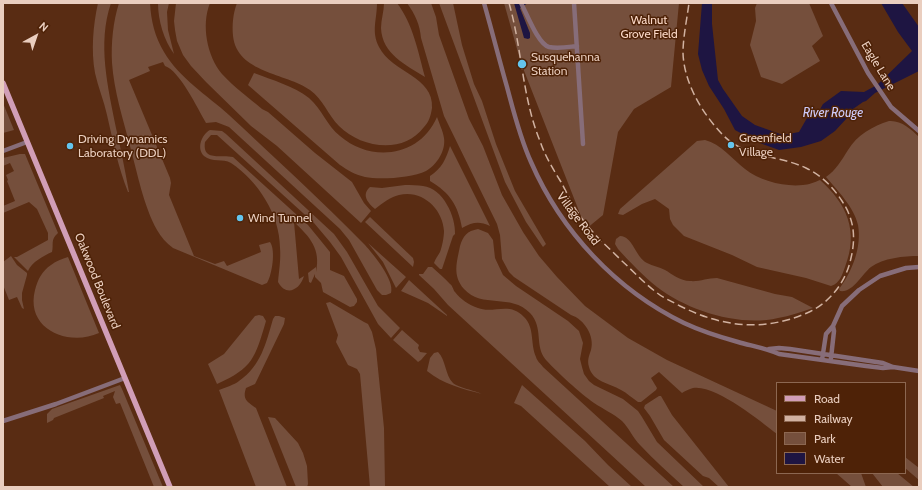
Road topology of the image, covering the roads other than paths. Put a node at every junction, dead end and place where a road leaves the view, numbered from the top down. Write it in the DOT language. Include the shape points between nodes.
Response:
graph roads {
  1 [pos="484,3"];
  2 [pos="574,3"];
  3 [pos="830,3"];
  4 [pos="522,5"];
  5 [pos="577,46"];
  6 [pos="3,83"];
  7 [pos="919,131"];
  8 [pos="27,142"];
  9 [pos="583,144"];
  10 [pos="3,151"];
  11 [pos="919,266"];
  12 [pos="833,326"];
  13 [pos="767,349"];
  14 [pos="823,354"];
  15 [pos="832,355"];
  16 [pos="822,360"];
  17 [pos="831,361"];
  18 [pos="893,368"];
  19 [pos="919,371"];
  20 [pos="125,378"];
  21 [pos="3,422"];
  22 [pos="170,487"];
  1 -- 13 [label="street, Village Road" via="530,162 551,201 577,238 616,278 657,308 684,323 712,334"];
  2 -- 5 [label="street"];
  3 -- 7 [label="street, Eagle Lane" via="868,73 891,107"];
  4 -- 5 [label="street" via="545,45"];
  5 -- 9 [label="street"];
  6 -- 8 [label="main road, Oakwood Boulevard"];
  8 -- 10 [label="street"];
  8 -- 20 [label="main road, Oakwood Boulevard"];
  11 -- 12 [label="street" via="880,276 859,290 842,306"];
  12 -- 14 [label="street" via="826,334"];
  12 -- 15 [label="street"];
  13 -- 14 [label="street, Village Road" via="779,348"];
  13 -- 16 [label="street, Village Road" via="779,354"];
  14 -- 15 [label="street, Village Road"];
  14 -- 16 [label="street"];
  15 -- 17 [label="street"];
  15 -- 18 [label="street, Village Road" via="884,363"];
  16 -- 17 [label="street, Village Road"];
  17 -- 18 [label="street, Village Road"];
  18 -- 19 [label="street, Village Road"];
  20 -- 21 [label="street"];
  20 -- 22 [label="main road, Oakwood Boulevard"];
}
